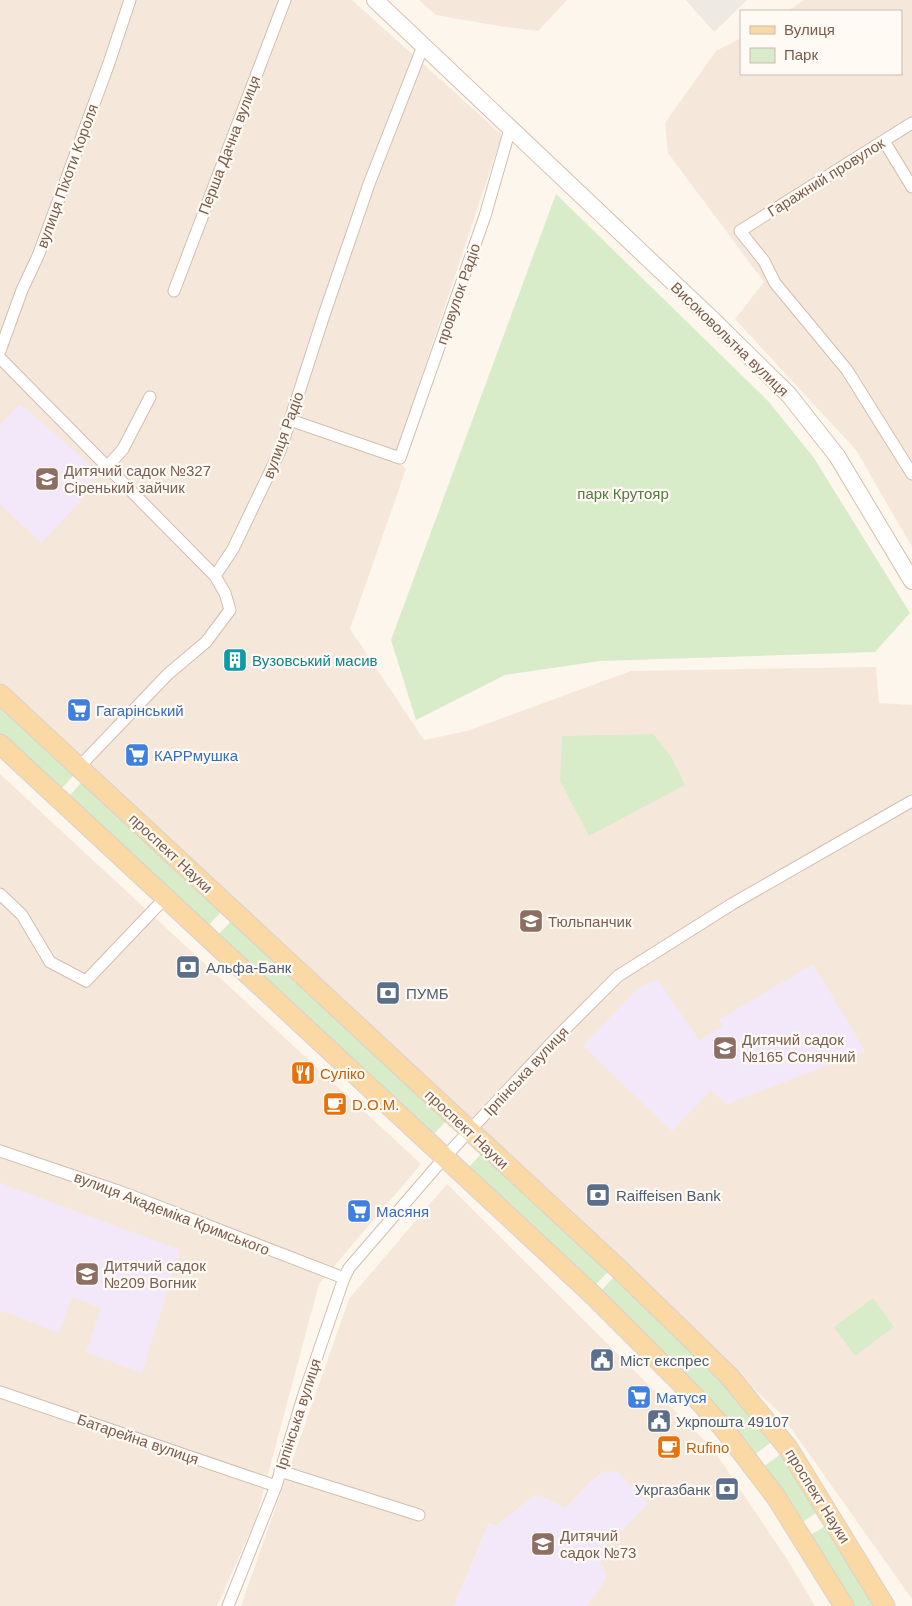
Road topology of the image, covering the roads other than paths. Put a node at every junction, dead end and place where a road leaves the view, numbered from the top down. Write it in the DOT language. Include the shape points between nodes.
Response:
graph roads {
  1 [pos="130,0"];
  2 [pos="285,0"];
  3 [pos="374,0"];
  4 [pos="423,46"];
  5 [pos="912,124"];
  6 [pos="510,128"];
  7 [pos="884,141"];
  8 [pos="912,187"];
  9 [pos="174,291"];
  10 [pos="0,351"];
  11 [pos="0,358"];
  12 [pos="150,397"];
  13 [pos="290,420"];
  14 [pos="107,467"];
  15 [pos="912,474"];
  16 [pos="216,576"];
  17 [pos="912,581"];
  18 [pos="0,694"];
  19 [pos="0,744"];
  20 [pos="79,768"];
  21 [pos="912,801"];
  22 [pos="0,894"];
  23 [pos="165,898"];
  24 [pos="470,1132"];
  25 [pos="0,1151"];
  26 [pos="444,1158"];
  27 [pos="344,1278"];
  28 [pos="0,1392"];
  29 [pos="280,1470"];
  30 [pos="276,1486"];
  31 [pos="420,1515"];
  32 [pos="228,1606"];
  33 [pos="844,1606"];
  34 [pos="885,1606"];
  1 -- 10 [label="street, вулиця Піхоти Короля" via="38,256"];
  2 -- 9 [label="street, Перша Дачна вулиця"];
  3 -- 4 [label="main road, Високовольтна вулиця"];
  4 -- 6 [label="main road, Високовольтна вулиця"];
  4 -- 13 [label="street, вулиця Радіо" via="366,194"];
  5 -- 7 [label="street, Гаражний провулок"];
  6 -- 13 [label="street, провулок Радіо" via="485,216 400,458"];
  6 -- 17 [label="main road, Високовольтна вулиця" via="789,395 837,456"];
  7 -- 8 [label="street"];
  7 -- 15 [label="street, Гаражний провулок" via="740,231 764,261 775,283 847,370"];
  11 -- 14 [label="street"];
  12 -- 14 [label="street" via="123,449"];
  13 -- 16 [label="street, вулиця Радіо" via="268,480"];
  14 -- 16 [label="street"];
  16 -- 20 [label="street" via="230,610 206,642 168,674"];
  18 -- 20 [label="main road, проспект Науки"];
  19 -- 23 [label="main road"];
  20 -- 24 [label="main road, проспект Науки"];
  21 -- 24 [label="street, Ірпінська вулиця" via="732,904 618,976"];
  22 -- 23 [label="street" via="22,915 50,962 86,981"];
  23 -- 26 [label="main road"];
  24 -- 26 [label="street, Ірпінська вулиця"];
  24 -- 34 [label="main road, проспект Науки" via="729,1376 788,1448"];
  25 -- 27 [label="street, вулиця Академіка Кримського" via="121,1192"];
  26 -- 27 [label="street, Ірпінська вулиця" via="349,1268"];
  26 -- 33 [label="main road" via="594,1296 700,1402 776,1497"];
  27 -- 29 [label="street, Ірпінська вулиця"];
  28 -- 30 [label="street, Батарейна вулиця"];
  29 -- 30 [label="street, Ірпінська вулиця"];
  29 -- 31 [label="street"];
  30 -- 32 [label="street, Ірпінська вулиця"];
}
